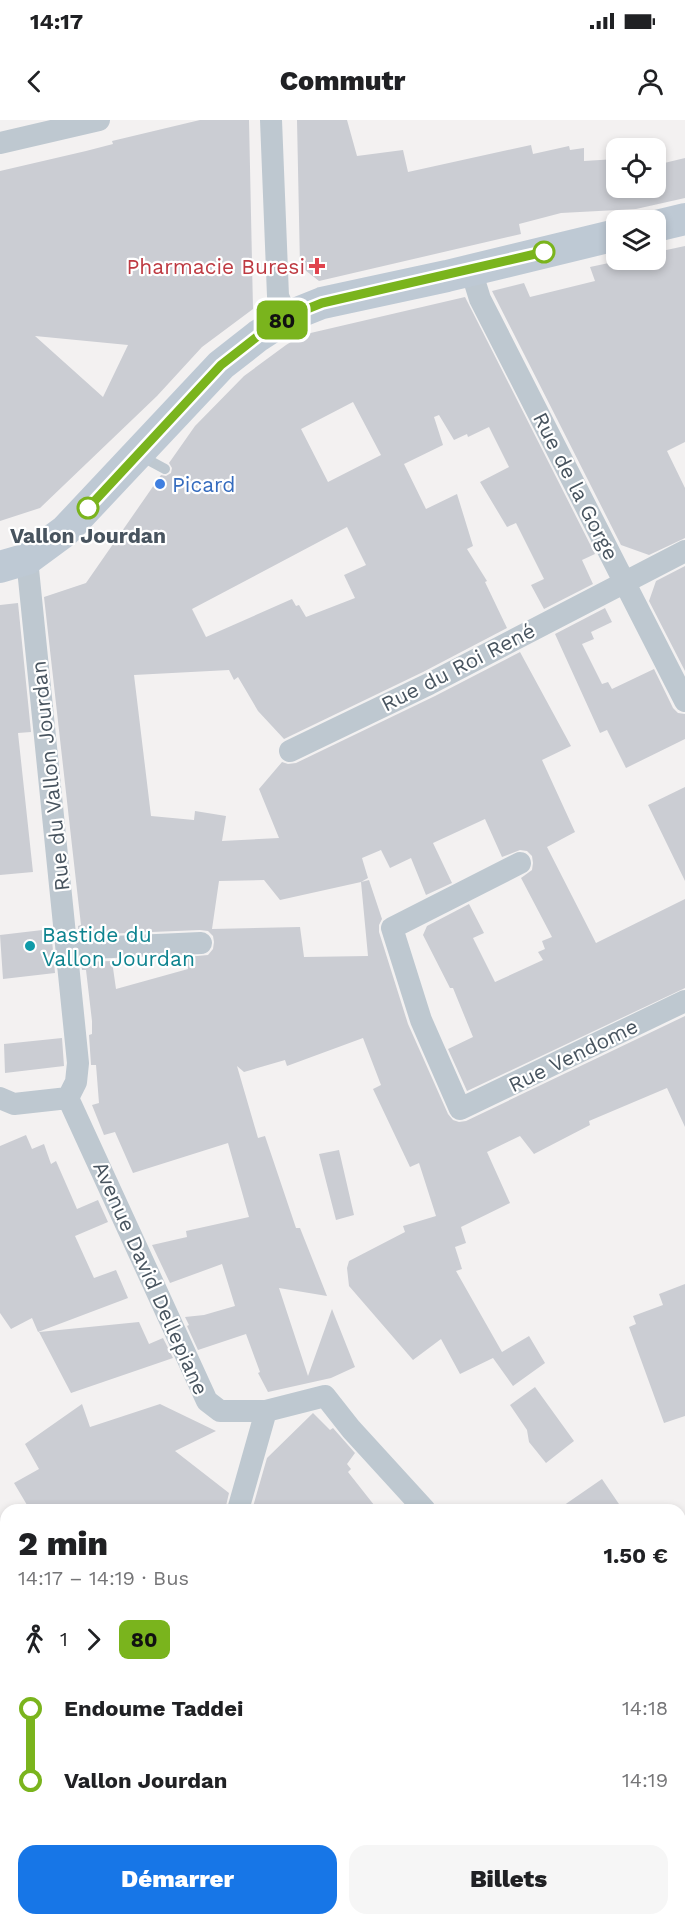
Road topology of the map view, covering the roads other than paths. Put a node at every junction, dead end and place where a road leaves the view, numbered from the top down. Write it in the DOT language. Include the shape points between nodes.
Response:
graph roads {
  1 [pos="99,120"];
  2 [pos="271,120"];
  3 [pos="0,143"];
  4 [pos="685,219"];
  5 [pos="666,224"];
  6 [pos="606,237"];
  7 [pos="471,270"];
  8 [pos="287,317"];
  9 [pos="685,551"];
  10 [pos="14,563"];
  11 [pos="625,581"];
  12 [pos="685,701"];
  13 [pos="290,751"];
  14 [pos="520,863"];
  15 [pos="201,943"];
  16 [pos="68,949"];
  17 [pos="685,1000"];
  18 [pos="0,1098"];
  19 [pos="68,1098"];
  20 [pos="266,1411"];
  21 [pos="240,1504"];
  22 [pos="419,1504"];
  1 -- 3 [label="street"];
  2 -- 8 [label="street" via="278,296"];
  4 -- 5 [label="street"];
  6 -- 7 [label="street"];
  7 -- 8 [label="street" via="322,303"];
  7 -- 11 [label="street, Rue de la Gorge" via="480,299"];
  8 -- 10 [label="street" via="221,365 152,462 65,531"];
  9 -- 11 [label="street, Rue du Roi René"];
  10 -- 16 [label="street, Rue du Vallon Jourdan"];
  11 -- 12 [label="street, Rue de la Gorge"];
  11 -- 13 [label="street, Rue du Roi René" via="429,684"];
  14 -- 17 [label="street, Rue Vendome" via="392,928 421,1020 460,1109"];
  15 -- 16 [label="street"];
  16 -- 19 [label="street, Rue du Vallon Jourdan" via="78,1063 76,1082"];
  18 -- 19 [label="street" via="14,1104"];
  19 -- 20 [label="street, Avenue David Dellepiane" via="207,1401 220,1411"];
  20 -- 21 [label="street"];
  20 -- 22 [label="street, Avenue David Dellepiane" via="325,1396"];
}
